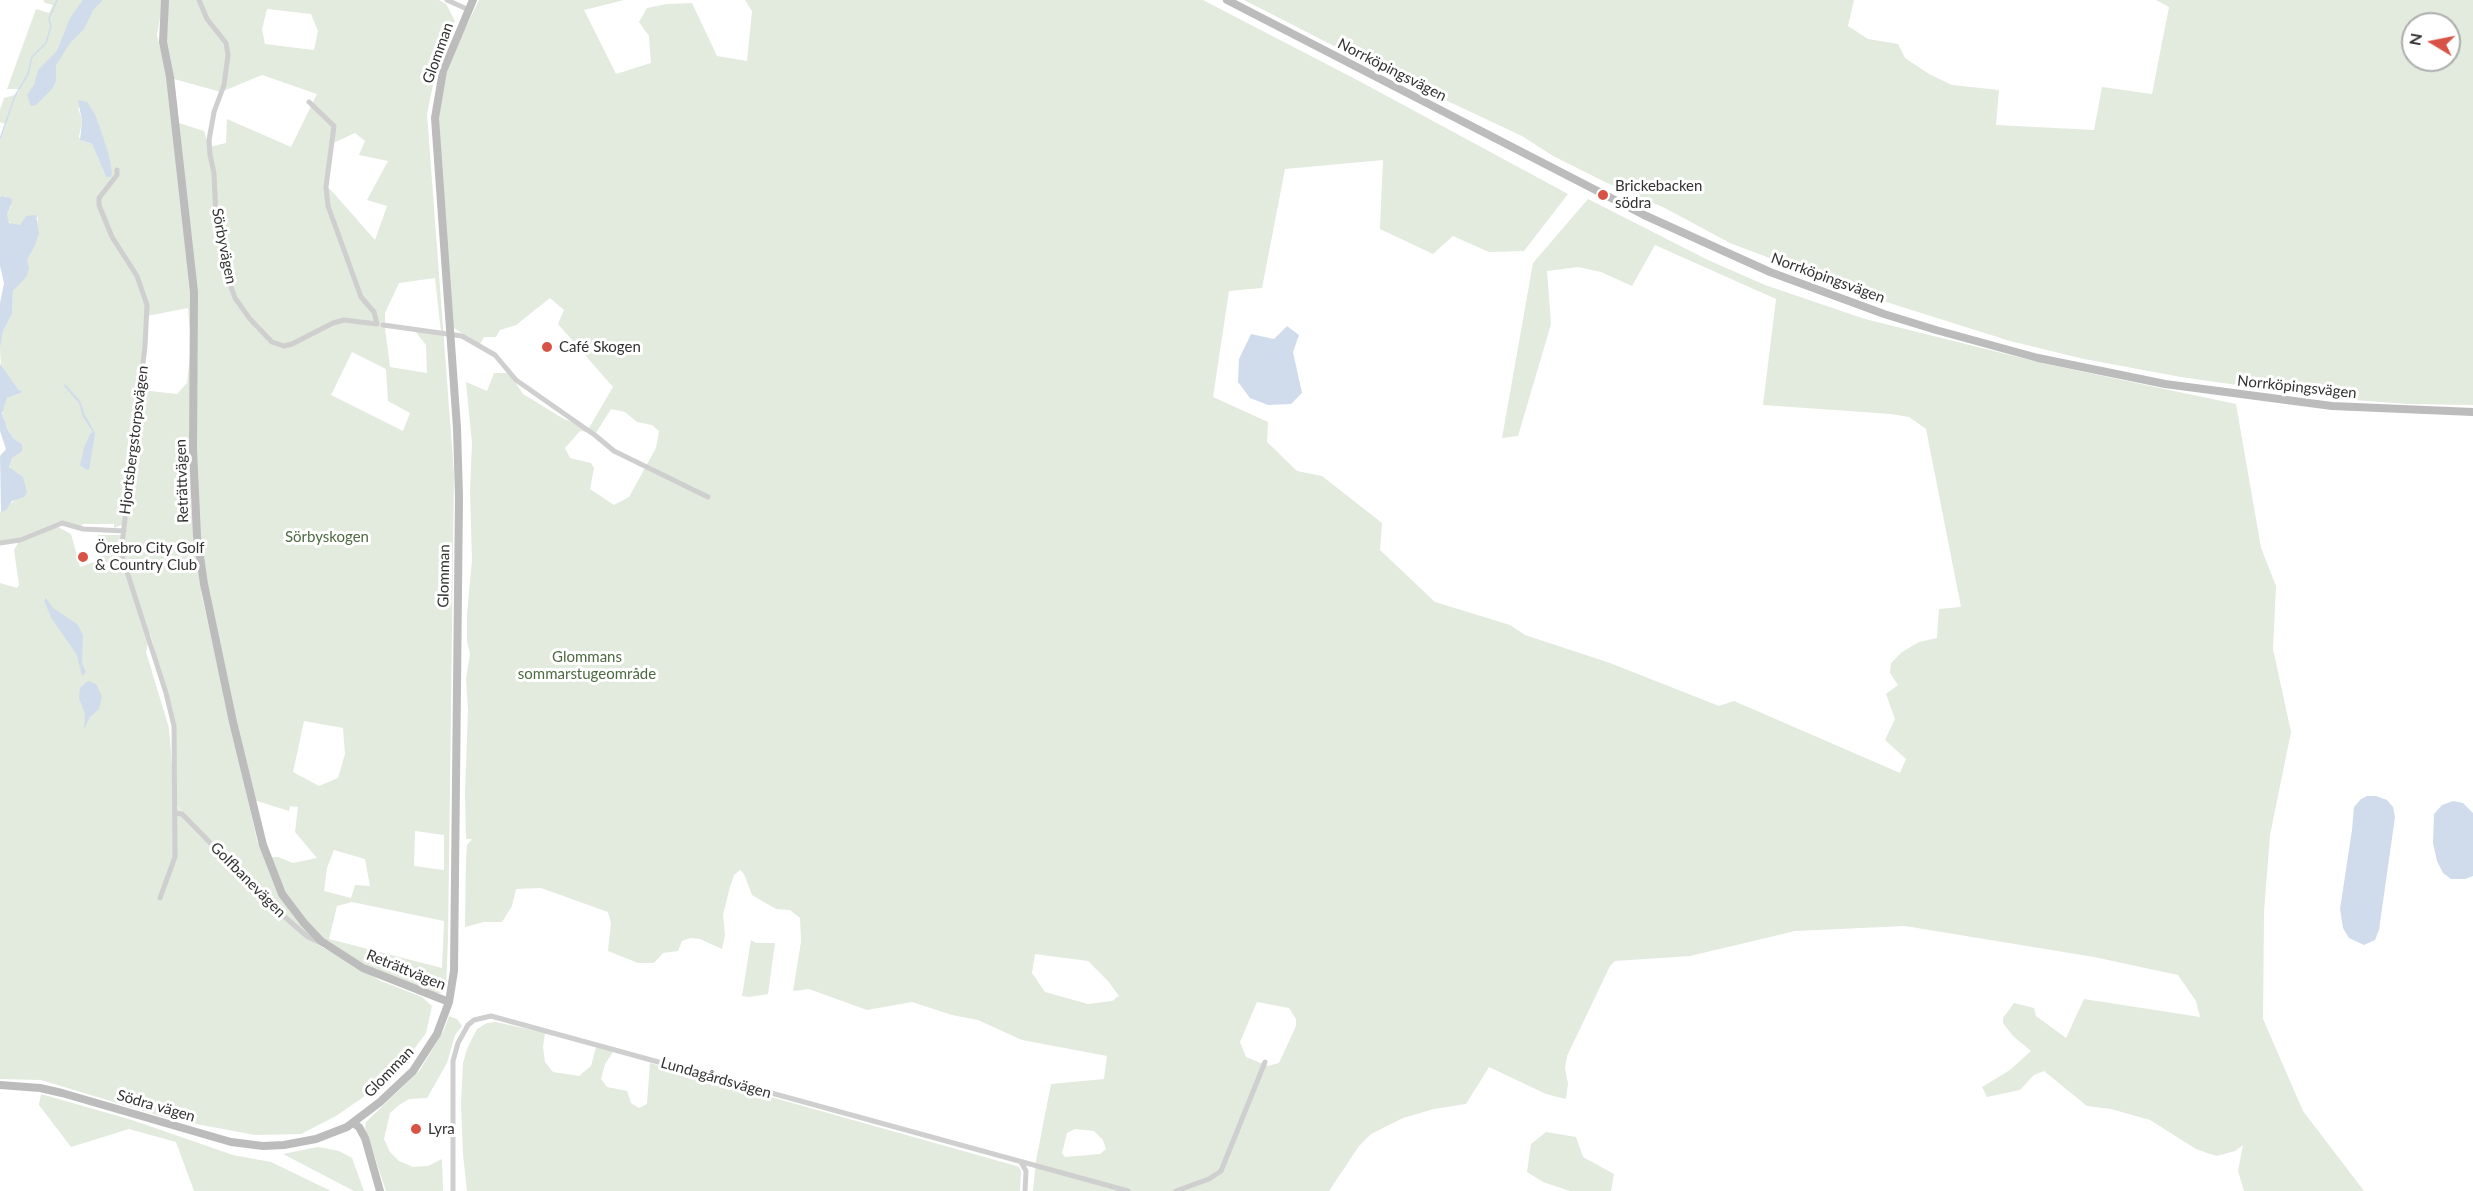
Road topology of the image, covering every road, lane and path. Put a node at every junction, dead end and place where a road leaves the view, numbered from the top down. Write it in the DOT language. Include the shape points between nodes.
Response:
graph roads {
  1 [pos="165,0"];
  2 [pos="199,0"];
  3 [pos="447,0"];
  4 [pos="473,0"];
  5 [pos="1227,0"];
  6 [pos="469,10"];
  7 [pos="309,102"];
  8 [pos="117,170"];
  9 [pos="380,325"];
  10 [pos="450,333"];
  11 [pos="2473,412"];
  12 [pos="708,497"];
  13 [pos="124,531"];
  14 [pos="0,543"];
  15 [pos="175,813"];
  16 [pos="160,898"];
  17 [pos="324,944"];
  18 [pos="448,1002"];
  19 [pos="1265,1062"];
  20 [pos="0,1085"];
  21 [pos="352,1123"];
  22 [pos="1020,1163"];
  23 [pos="380,1191"];
  24 [pos="453,1191"];
  25 [pos="1025,1191"];
  26 [pos="1128,1191"];
  27 [pos="1176,1191"];
  1 -- 17 [label="main road, Reträttvägen" via="163,42 194,292 195,503 204,584 268,864 291,908"];
  2 -- 9 [label="street, Sörbyvägen" via="207,19 226,43 228,54 224,86 211,129 210,155 216,218 235,298 272,342 282,345 344,320"];
  3 -- 6 [label="street"];
  4 -- 6 [label="main road, Glomman"];
  5 -- 11 [label="main road, Norrköpingsvägen" via="1633,210 1752,264 1884,314 2038,358 2156,383 2331,405"];
  6 -- 10 [label="main road, Glomman" via="443,71 435,118"];
  7 -- 9 [label="street" via="334,126 326,187 328,206 361,297"];
  8 -- 13 [label="street, Hjortsbergstorpsvägen" via="99,198 99,205 108,230 137,276 147,305"];
  9 -- 10 [label="street, Sörbyvägen"];
  10 -- 12 [label="street, Sörbyvägen" via="495,355 516,380 621,455"];
  10 -- 18 [label="main road, Glomman" via="459,497 454,971"];
  13 -- 14 [label="street" via="83,529 62,523 20,540"];
  13 -- 15 [label="street, Hjortsbergstorpsvägen" via="123,560 173,718"];
  15 -- 16 [label="street, Hjortsbergstorpsvägen" via="175,857"];
  15 -- 17 [label="street, Golfbanevägen" via="182,814 272,906"];
  17 -- 18 [label="main road, Reträttvägen" via="378,975"];
  18 -- 21 [label="main road, Glomman" via="437,1034 413,1071"];
  19 -- 27 [label="street" via="1221,1171"];
  20 -- 21 [label="main road, Södra vägen" via="62,1093 231,1142 263,1146 305,1141"];
  21 -- 23 [label="main road" via="365,1138"];
  22 -- 24 [label="street, Lundagårdsvägen" via="491,1016 468,1025 453,1061"];
  22 -- 25 [label="street" via="1026,1171"];
  22 -- 26 [label="street, Lundagårdsvägen"];
}
